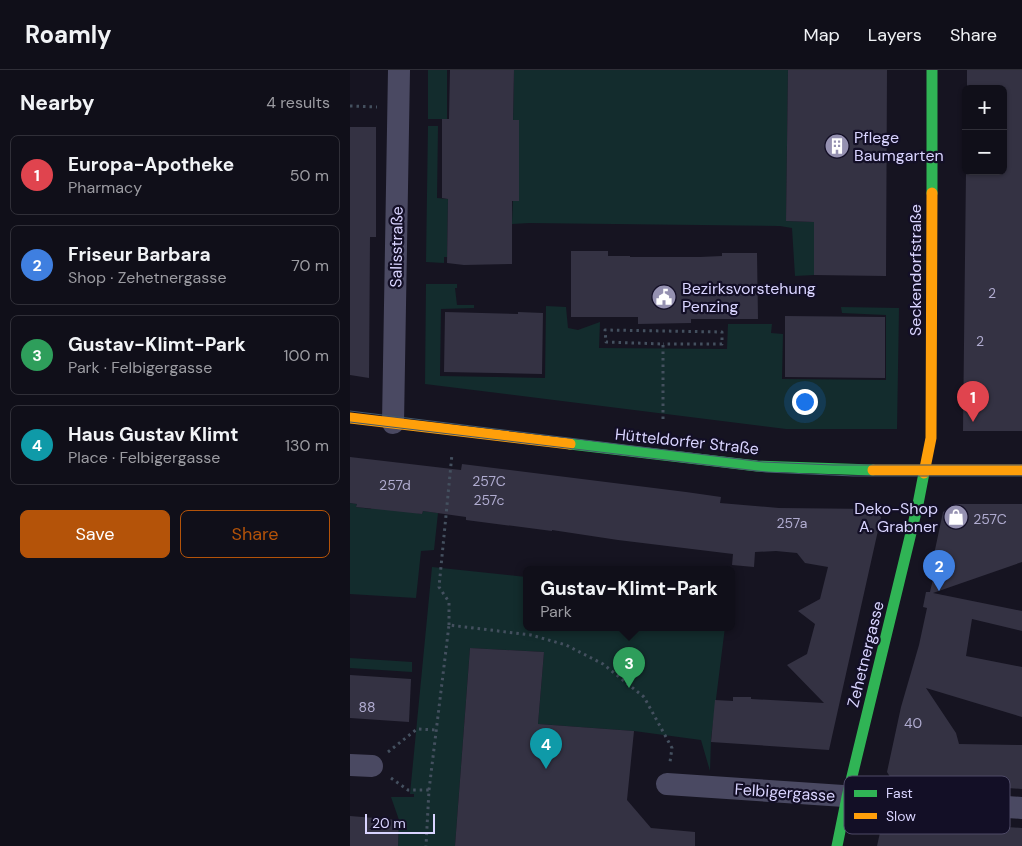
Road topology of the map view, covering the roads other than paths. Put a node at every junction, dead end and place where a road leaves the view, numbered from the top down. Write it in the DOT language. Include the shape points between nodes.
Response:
graph roads {
  1 [pos="399,70"];
  2 [pos="932,70"];
  3 [pos="350,418"];
  4 [pos="393,423"];
  5 [pos="926,470"];
  6 [pos="1022,470"];
  7 [pos="852,776"];
  8 [pos="668,784"];
  9 [pos="844,797"];
  10 [pos="844,813"];
  11 [pos="838,846"];
  1 -- 4 [label="street, Salisstraße"];
  2 -- 5 [label="street, Seckendorfstraße" via="931,438"];
  3 -- 4 [label="street, Hütteldorfer Straße"];
  4 -- 5 [label="street, Hütteldorfer Straße" via="757,466"];
  5 -- 6 [label="street, Hütteldorfer Straße"];
  5 -- 7 [label="street, Zehetnergasse"];
  8 -- 9 [label="street, Felbigergasse"];
  10 -- 11 [label="street, Zehetnergasse"];
}
